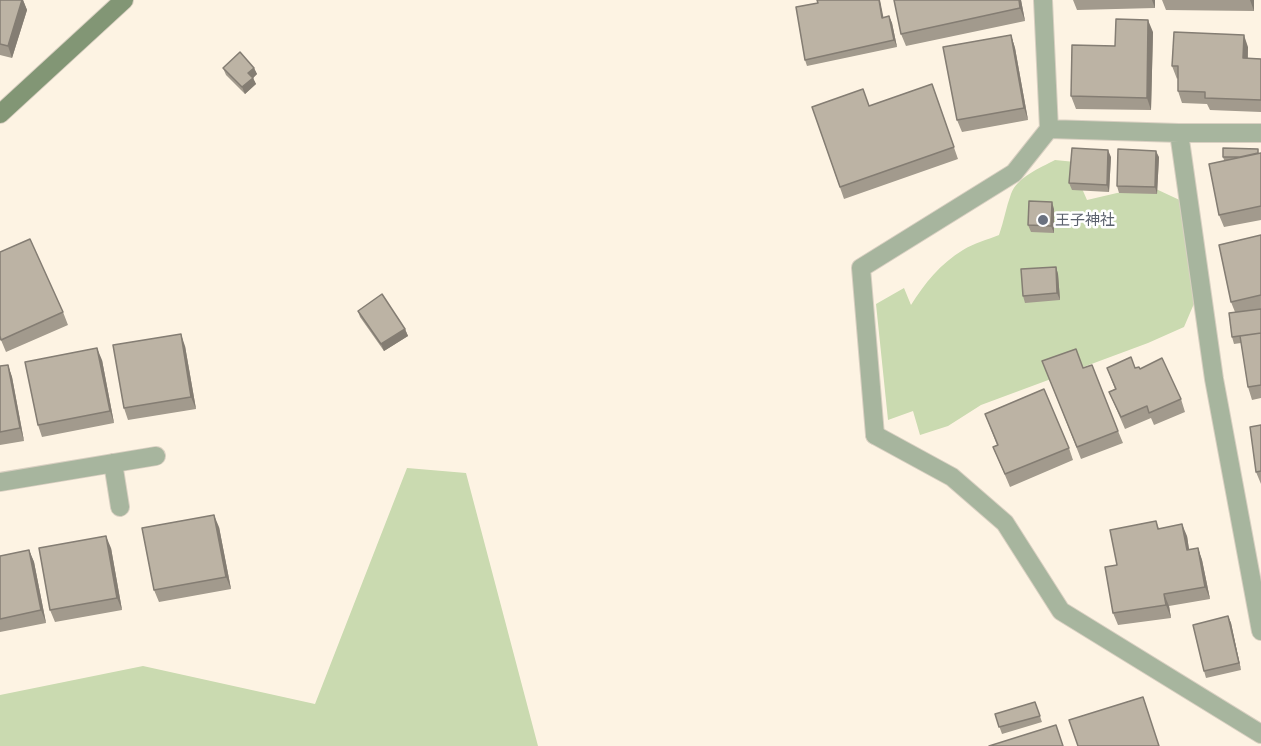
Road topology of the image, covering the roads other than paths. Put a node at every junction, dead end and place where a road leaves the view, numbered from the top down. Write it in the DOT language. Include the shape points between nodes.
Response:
graph roads {
  1 [pos="124,0"];
  2 [pos="1043,0"];
  3 [pos="0,114"];
  4 [pos="1049,129"];
  5 [pos="1179,133"];
  6 [pos="1261,133"];
  7 [pos="156,456"];
  8 [pos="113,463"];
  9 [pos="0,482"];
  10 [pos="120,507"];
  11 [pos="1261,631"];
  12 [pos="1261,734"];
  1 -- 3 [label="street"];
  2 -- 4 [label="street"];
  4 -- 5 [label="street"];
  4 -- 12 [label="street" via="1014,172 861,268 875,435 952,477 1005,523 1061,611"];
  5 -- 6 [label="street"];
  5 -- 11 [label="street" via="1214,379"];
  7 -- 8 [label="street"];
  8 -- 9 [label="street"];
  8 -- 10 [label="street"];
}
